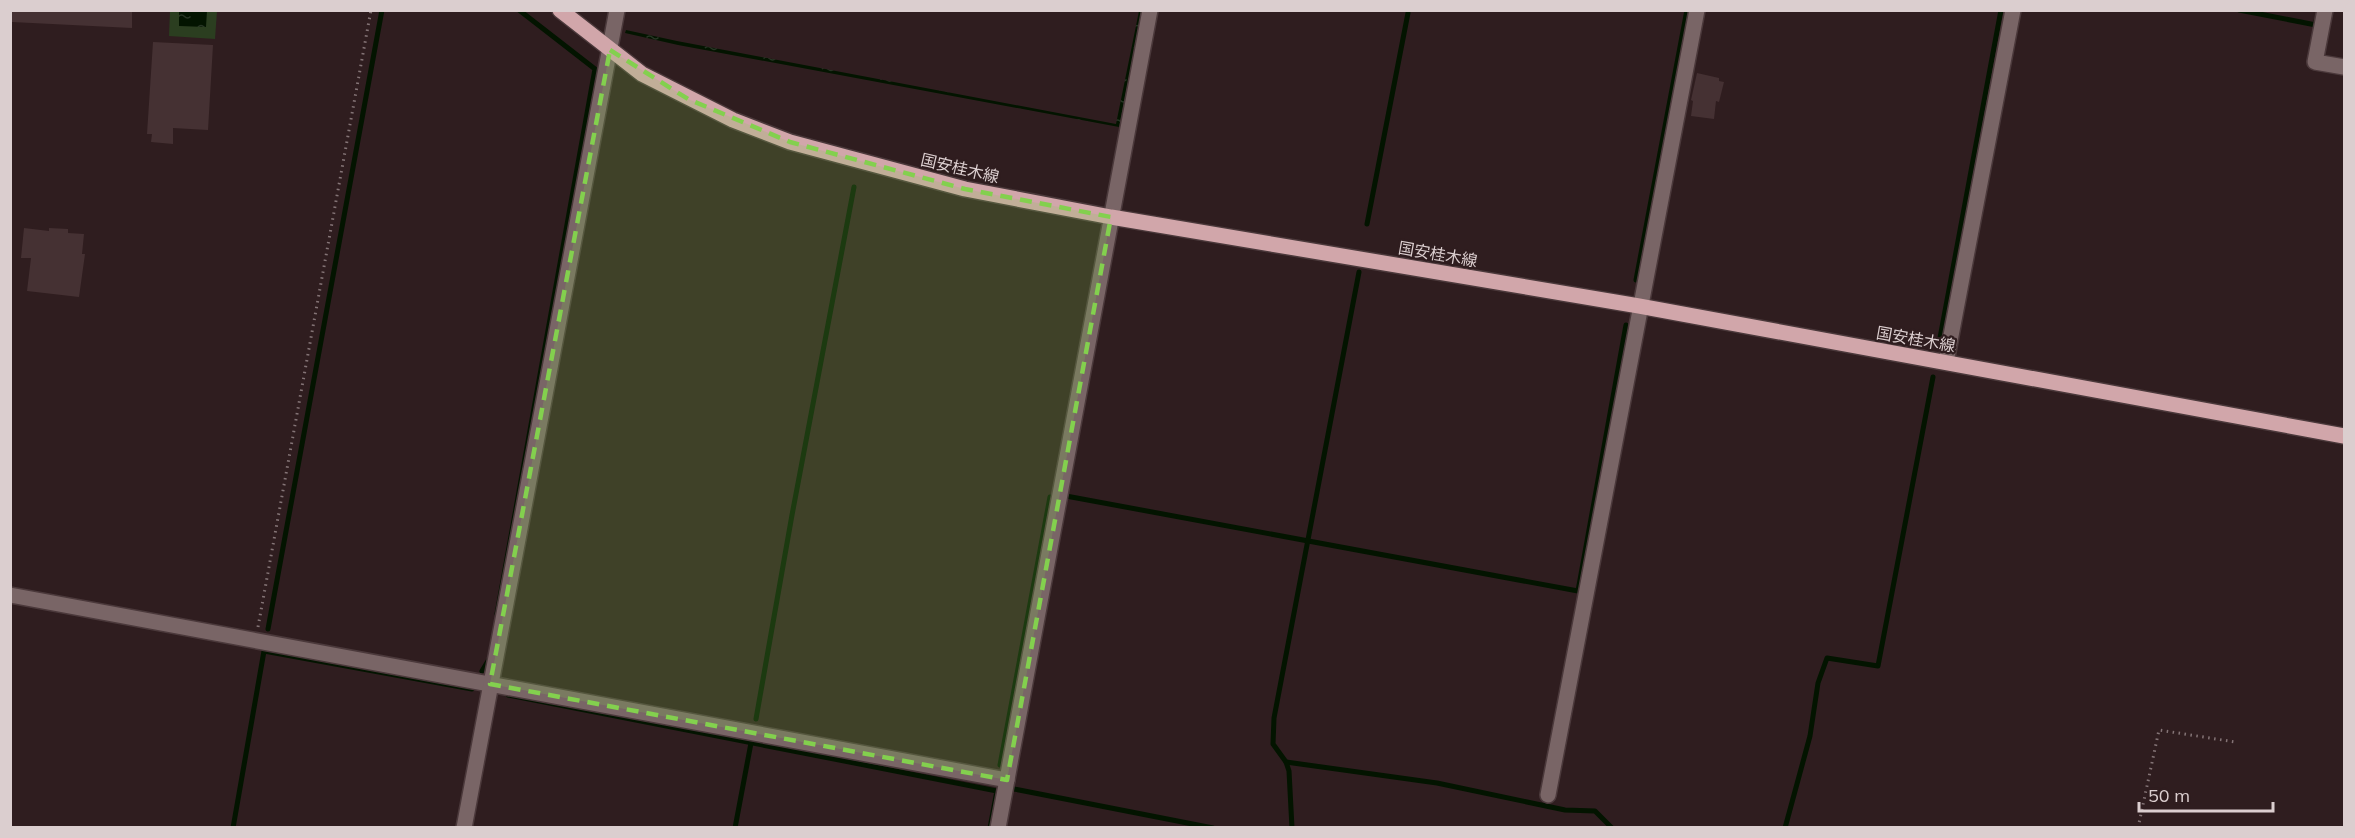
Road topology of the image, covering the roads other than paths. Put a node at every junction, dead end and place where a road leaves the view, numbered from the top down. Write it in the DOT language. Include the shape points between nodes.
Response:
graph roads {
  1 [pos="560,10"];
  2 [pos="617,10"];
  3 [pos="1150,10"];
  4 [pos="1697,10"];
  5 [pos="2013,10"];
  6 [pos="2325,10"];
  7 [pos="609,50"];
  8 [pos="2344,67"];
  9 [pos="1111,217"];
  10 [pos="1639,306"];
  11 [pos="1946,362"];
  12 [pos="2344,436"];
  13 [pos="10,595"];
  14 [pos="490,684"];
  15 [pos="1007,780"];
  16 [pos="1548,795"];
  17 [pos="464,828"];
  18 [pos="998,828"];
  1 -- 7 [label="main road, 国安桂木線"];
  2 -- 7 [label="street"];
  3 -- 9 [label="street"];
  4 -- 10 [label="street"];
  5 -- 11 [label="street"];
  6 -- 8 [label="street" via="2315,62"];
  7 -- 9 [label="main road, 国安桂木線" via="642,74 688,99 790,142 965,189"];
  7 -- 14 [label="street"];
  9 -- 10 [label="main road, 国安桂木線"];
  9 -- 15 [label="street"];
  10 -- 11 [label="main road, 国安桂木線"];
  10 -- 16 [label="street"];
  11 -- 12 [label="main road, 国安桂木線"];
  13 -- 14 [label="street"];
  14 -- 15 [label="street"];
  14 -- 17 [label="street"];
  15 -- 18 [label="street"];
}
